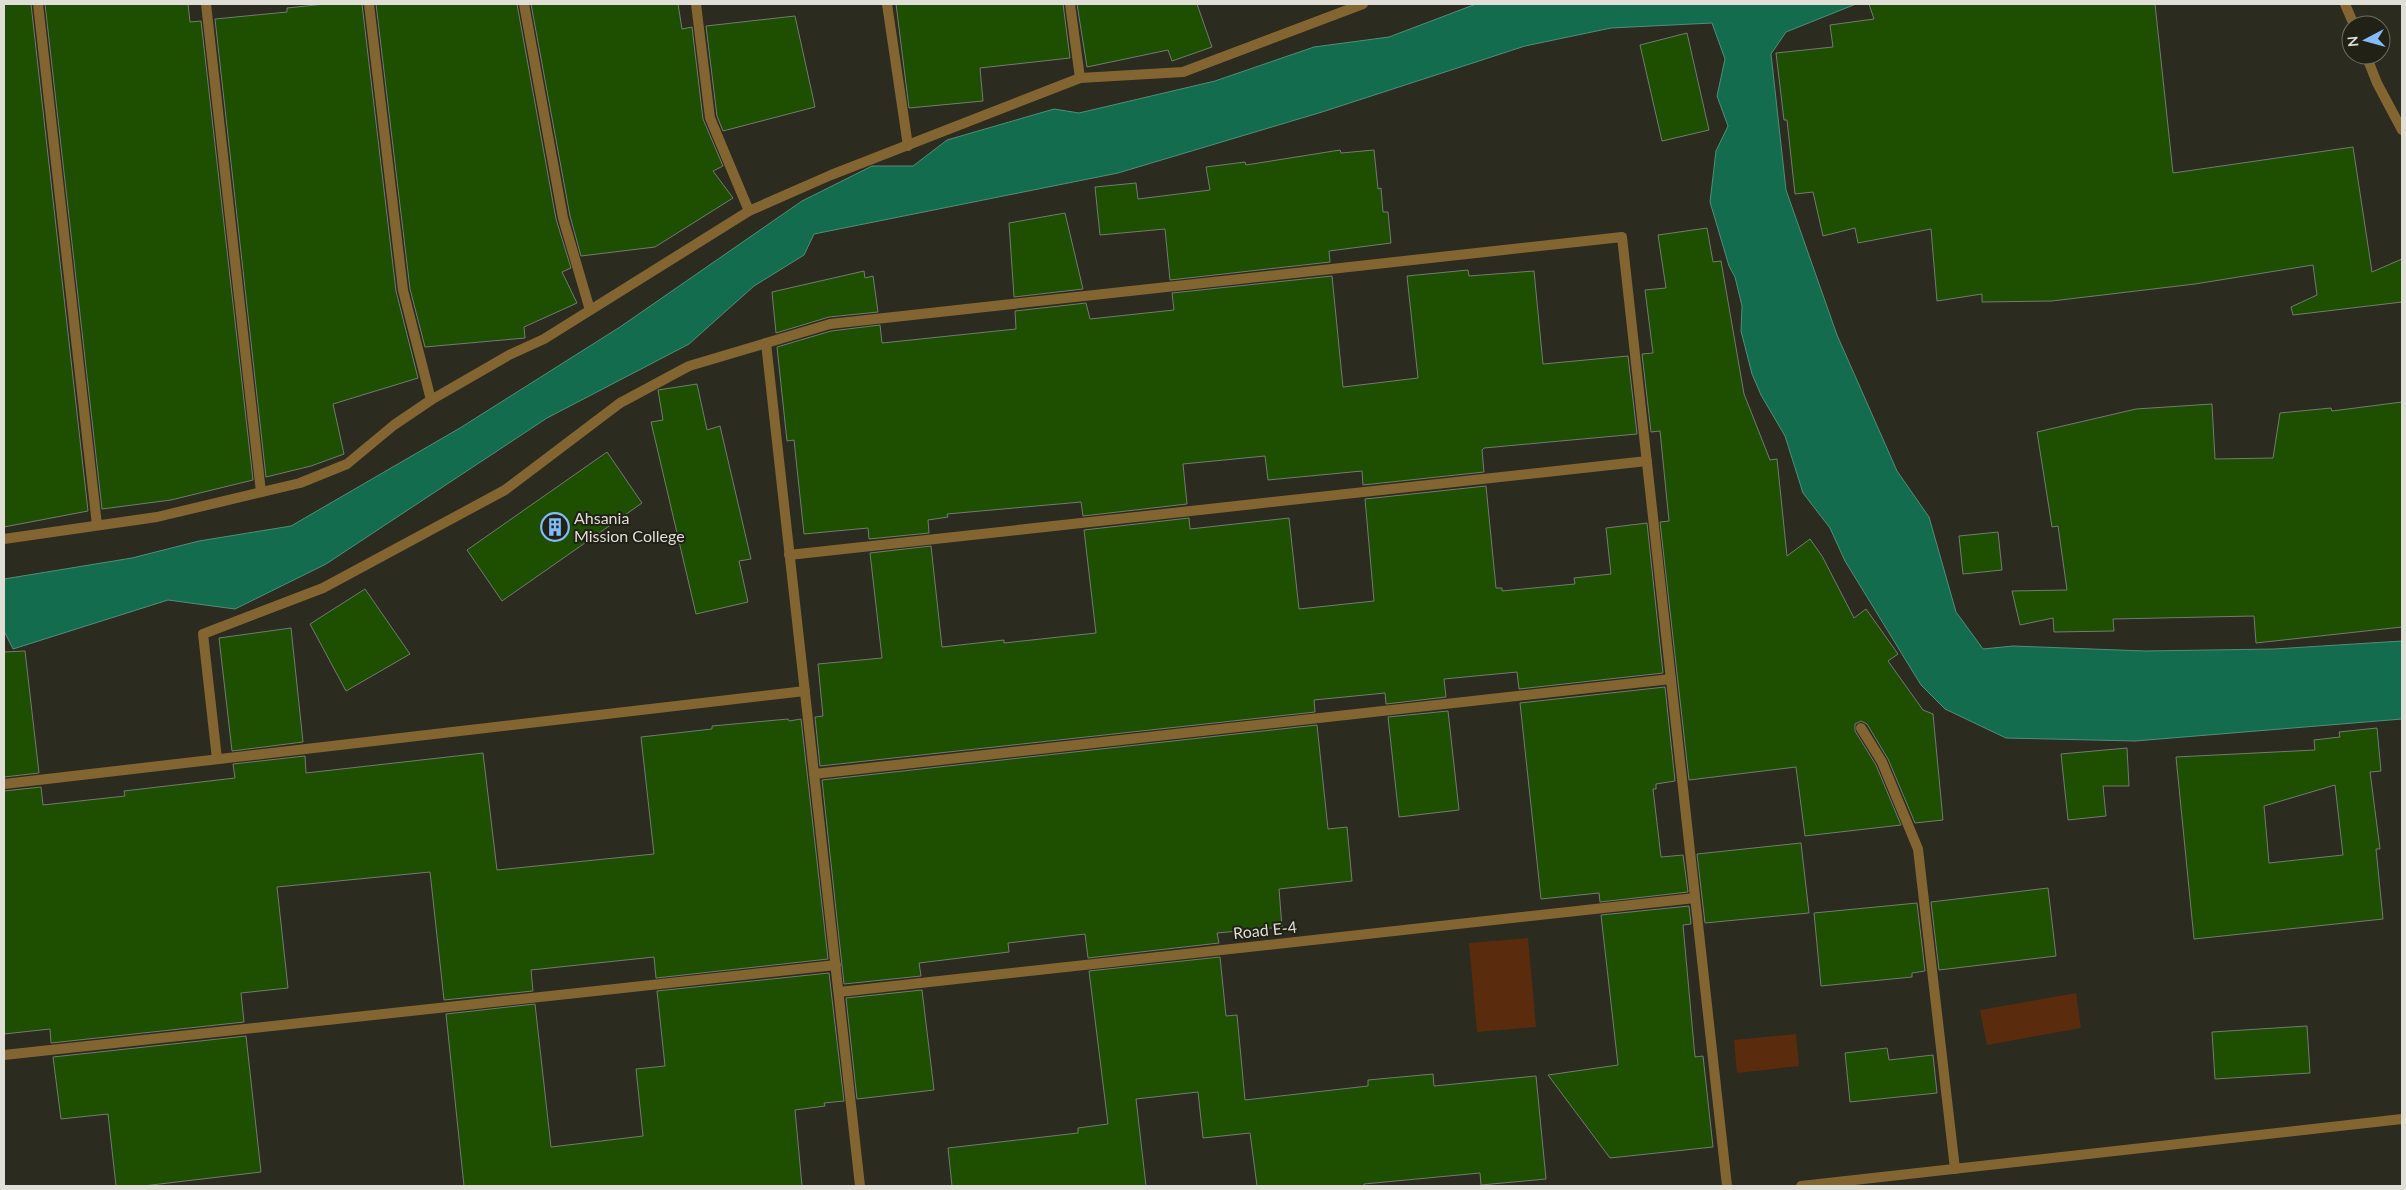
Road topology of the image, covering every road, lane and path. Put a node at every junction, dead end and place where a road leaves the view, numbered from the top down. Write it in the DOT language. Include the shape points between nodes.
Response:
graph roads {
  1 [pos="38,4"];
  2 [pos="206,4"];
  3 [pos="369,4"];
  4 [pos="524,4"];
  5 [pos="696,4"];
  6 [pos="887,4"];
  7 [pos="1070,4"];
  8 [pos="1362,4"];
  9 [pos="2370,65"];
  10 [pos="1080,78"];
  11 [pos="2402,130"];
  12 [pos="908,146"];
  13 [pos="749,211"];
  14 [pos="590,310"];
  15 [pos="766,343"];
  16 [pos="431,400"];
  17 [pos="1647,461"];
  18 [pos="261,492"];
  19 [pos="97,524"];
  20 [pos="4,539"];
  21 [pos="789,555"];
  22 [pos="1671,679"];
  23 [pos="805,690"];
  24 [pos="1861,728"];
  25 [pos="218,759"];
  26 [pos="814,774"];
  27 [pos="4,784"];
  28 [pos="1695,898"];
  29 [pos="836,965"];
  30 [pos="838,992"];
  31 [pos="4,1055"];
  32 [pos="2402,1120"];
  33 [pos="1955,1169"];
  34 [pos="860,1186"];
  35 [pos="1727,1186"];
  36 [pos="1801,1186"];
  1 -- 19 [label="street"];
  2 -- 18 [label="street"];
  3 -- 16 [label="street" via="402,290"];
  4 -- 14 [label="street" via="563,218"];
  5 -- 13 [label="street" via="710,118"];
  6 -- 12 [label="street"];
  7 -- 10 [label="street"];
  8 -- 10 [label="street" via="1183,72"];
  9 -- 11 [label="street"];
  10 -- 12 [label="street"];
  12 -- 13 [label="street"];
  13 -- 14 [label="street"];
  14 -- 16 [label="street" via="544,339 509,355"];
  15 -- 17 [label="street" via="830,324 1622,237"];
  15 -- 21 [label="street"];
  15 -- 25 [label="street" via="689,366 620,403 505,490 323,588 203,634"];
  16 -- 18 [label="street" via="394,425 347,464 300,483"];
  17 -- 21 [label="street"];
  17 -- 22 [label="street"];
  18 -- 19 [label="street" via="157,517"];
  19 -- 20 [label="street"];
  21 -- 23 [label="street"];
  22 -- 26 [label="street"];
  22 -- 28 [label="street"];
  23 -- 25 [label="street"];
  23 -- 26 [label="street"];
  24 -- 33 [label="street" via="1882,762 1918,849"];
  25 -- 27 [label="street"];
  26 -- 29 [label="street"];
  28 -- 30 [label="street, Road E-4"];
  28 -- 35 [label="street"];
  29 -- 30 [label="street"];
  29 -- 31 [label="street"];
  30 -- 34 [label="street"];
  32 -- 33 [label="street"];
  33 -- 36 [label="street"];
}
